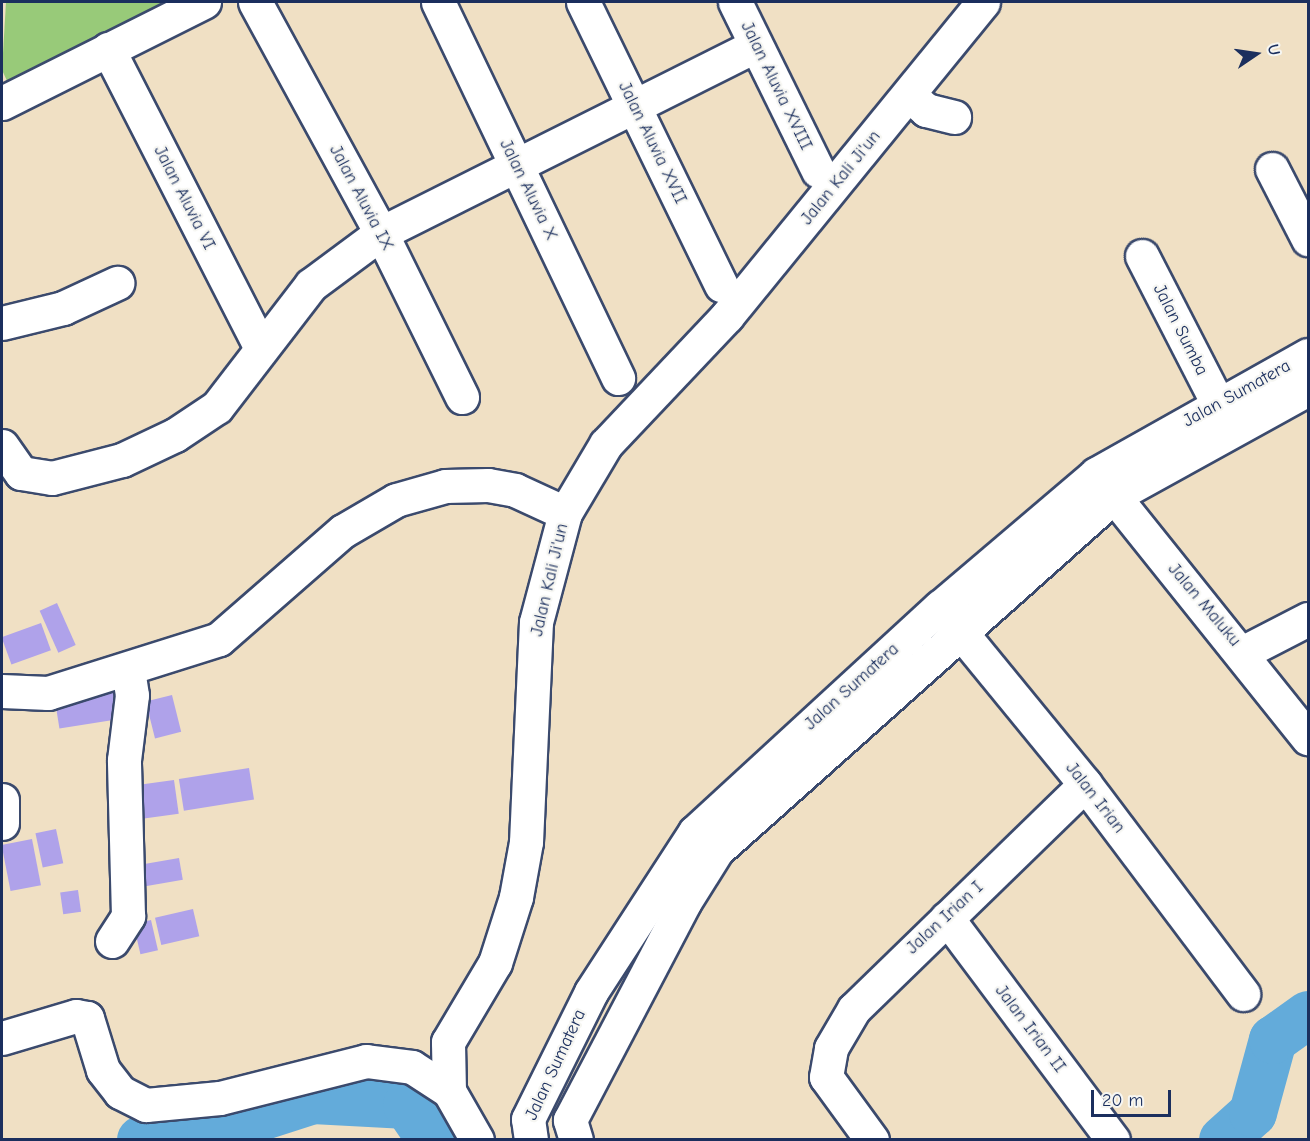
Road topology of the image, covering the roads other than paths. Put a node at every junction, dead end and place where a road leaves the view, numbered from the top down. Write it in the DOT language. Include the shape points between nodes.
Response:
graph roads {
  1 [pos="204,2"];
  2 [pos="255,2"];
  3 [pos="438,2"];
  4 [pos="582,2"];
  5 [pos="735,2"];
  6 [pos="983,2"];
  7 [pos="754,46"];
  8 [pos="108,49"];
  9 [pos="909,95"];
  10 [pos="2,103"];
  11 [pos="634,106"];
  12 [pos="954,117"];
  13 [pos="516,165"];
  14 [pos="1272,169"];
  15 [pos="818,171"];
  16 [pos="381,233"];
  17 [pos="1308,238"];
  18 [pos="1142,256"];
  19 [pos="117,284"];
  20 [pos="721,285"];
  21 [pos="2,323"];
  22 [pos="261,348"];
  23 [pos="1308,355"];
  24 [pos="618,378"];
  25 [pos="1308,389"];
  26 [pos="462,397"];
  27 [pos="1218,404"];
  28 [pos="2,446"];
  29 [pos="1105,485"];
  30 [pos="565,513"];
  31 [pos="950,619"];
  32 [pos="1308,619"];
  33 [pos="1244,652"];
  34 [pos="129,671"];
  35 [pos="2,691"];
  36 [pos="1308,738"];
  37 [pos="1085,784"];
  38 [pos="2,800"];
  39 [pos="2,823"];
  40 [pos="947,918"];
  41 [pos="112,940"];
  42 [pos="1243,994"];
  43 [pos="2,1038"];
  44 [pos="449,1091"];
  45 [pos="477,1140"];
  46 [pos="531,1140"];
  47 [pos="576,1140"];
  48 [pos="872,1140"];
  49 [pos="1113,1140"];
  1 -- 8 [label="street"];
  2 -- 16 [label="street, Jalan Aluvia IX"];
  3 -- 13 [label="street, Jalan Aluvia X"];
  4 -- 11 [label="street, Jalan Aluvia XVII"];
  5 -- 7 [label="street, Jalan Aluvia XVIII"];
  6 -- 9 [label="street, Jalan Kali Ji'un"];
  7 -- 11 [label="street"];
  7 -- 15 [label="street, Jalan Aluvia XVIII"];
  8 -- 10 [label="street"];
  8 -- 22 [label="street, Jalan Aluvia VI"];
  9 -- 12 [label="street" via="926,110"];
  9 -- 30 [label="street, Jalan Kali Ji'un" via="727,316 606,444"];
  11 -- 13 [label="street"];
  11 -- 20 [label="street, Jalan Aluvia XVII"];
  13 -- 16 [label="street"];
  13 -- 24 [label="street, Jalan Aluvia X"];
  14 -- 17 [label="street"];
  16 -- 22 [label="street" via="311,285"];
  16 -- 26 [label="street, Jalan Aluvia IX"];
  18 -- 27 [label="street, Jalan Sumba"];
  19 -- 21 [label="street" via="63,308"];
  22 -- 28 [label="street" via="217,407 175,435 122,460 52,478 35,477 21,473"];
  23 -- 27 [label="street, Jalan Sumatera"];
  25 -- 29 [label="street, Jalan Sumatera"];
  27 -- 29 [label="street, Jalan Sumatera"];
  29 -- 31 [label="street, Jalan Sumatera"];
  29 -- 33 [label="street, Jalan Maluku"];
  30 -- 34 [label="street" via="514,490 477,484 446,486 396,500 343,531 219,639"];
  30 -- 44 [label="street, Jalan Kali Ji'un" via="536,622 526,842 516,897 495,963 448,1042"];
  31 -- 37 [label="street, Jalan Irian"];
  31 -- 46 [label="street, Jalan Sumatera" via="684,846 591,992 528,1119"];
  31 -- 47 [label="street, Jalan Sumatera" via="717,850 685,901 570,1120"];
  32 -- 33 [label="street"];
  33 -- 36 [label="street, Jalan Maluku"];
  34 -- 35 [label="street" via="48,693"];
  34 -- 41 [label="street" via="132,695 124,760 128,915"];
  37 -- 40 [label="street, Jalan Irian I"];
  37 -- 42 [label="street, Jalan Irian"];
  38 -- 39 [label="street"];
  40 -- 48 [label="street, Jalan Irian I" via="854,1009 826,1067 831,1090"];
  40 -- 49 [label="street, Jalan Irian II"];
  43 -- 44 [label="street" via="76,1016 87,1018 103,1070 120,1092 146,1106 220,1098 366,1061 412,1067"];
  44 -- 45 [label="street, Jalan Kali Ji'un"];
}
